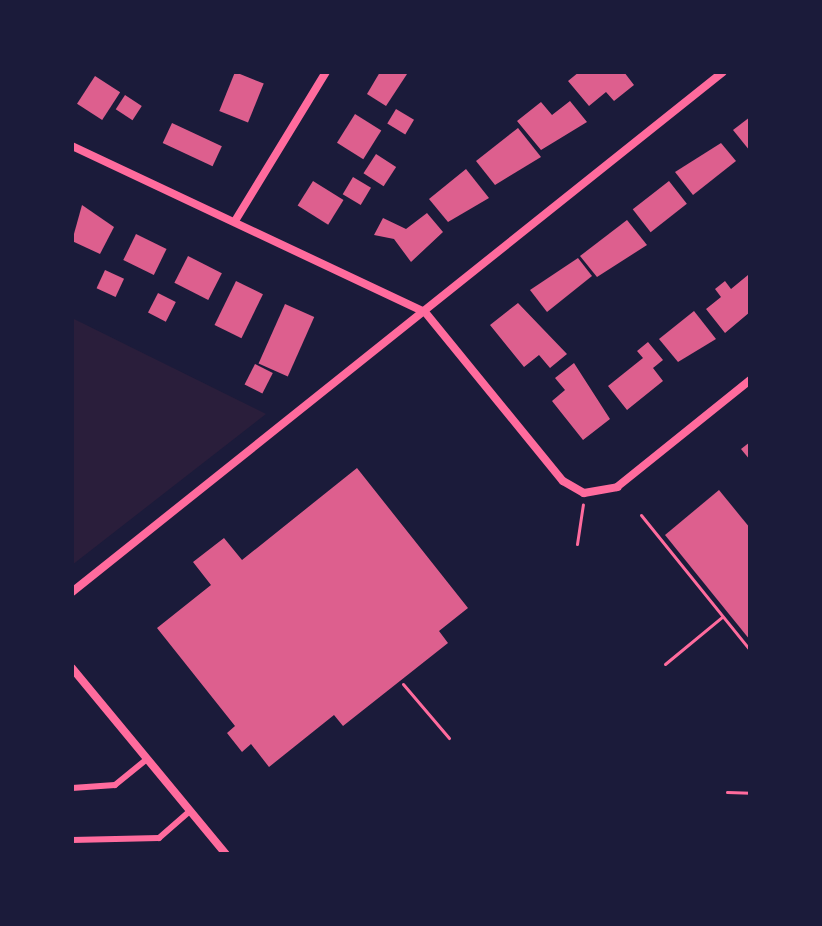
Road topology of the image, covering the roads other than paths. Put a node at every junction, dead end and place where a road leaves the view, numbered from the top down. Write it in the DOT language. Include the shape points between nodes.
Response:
graph roads {
  1 [pos="326,72"];
  2 [pos="723,72"];
  3 [pos="72,146"];
  4 [pos="235,221"];
  5 [pos="425,312"];
  6 [pos="750,380"];
  7 [pos="72,592"];
  8 [pos="72,668"];
  9 [pos="147,759"];
  10 [pos="72,788"];
  11 [pos="190,811"];
  12 [pos="72,840"];
  13 [pos="226,854"];
  1 -- 4 [label="street"];
  2 -- 5 [label="street"];
  3 -- 4 [label="street"];
  4 -- 5 [label="street"];
  5 -- 6 [label="street" via="563,481 588,494 617,487"];
  5 -- 7 [label="street"];
  8 -- 9 [label="street"];
  9 -- 10 [label="lane" via="115,785"];
  9 -- 11 [label="street"];
  11 -- 12 [label="lane" via="159,838"];
  11 -- 13 [label="street"];
}
